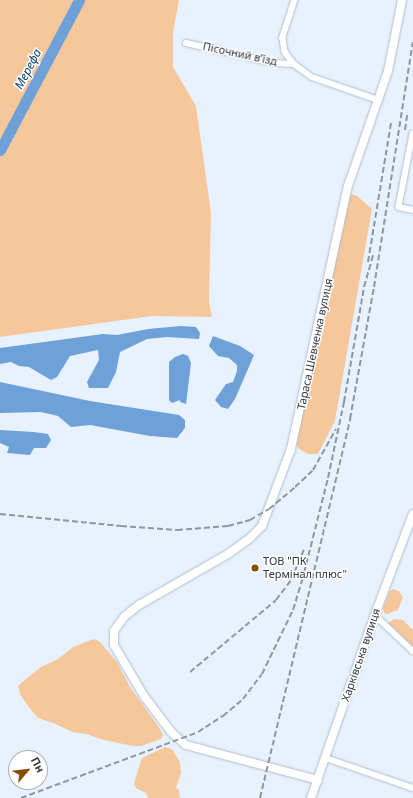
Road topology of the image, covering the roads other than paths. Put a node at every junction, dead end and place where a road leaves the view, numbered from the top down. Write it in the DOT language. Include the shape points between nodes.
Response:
graph roads {
  1 [pos="295,0"];
  2 [pos="402,0"];
  3 [pos="186,43"];
  4 [pos="294,64"];
  5 [pos="378,100"];
  6 [pos="413,134"];
  7 [pos="413,210"];
  8 [pos="413,514"];
  9 [pos="374,617"];
  10 [pos="413,652"];
  11 [pos="326,758"];
  12 [pos="318,780"];
  13 [pos="413,788"];
  14 [pos="312,798"];
  1 -- 4 [label="street" via="283,38 285,52"];
  2 -- 5 [label="street, Тараса Шевченка вулиця" via="388,71"];
  3 -- 4 [label="street, Пісочний в’їзд" via="274,63"];
  4 -- 5 [label="street" via="312,77"];
  5 -- 12 [label="street, Тараса Шевченка вулиця" via="348,186 291,449 262,526 228,554 139,605 124,616 114,631 114,644 144,696 172,734 186,745"];
  6 -- 7 [label="street" via="399,207"];
  8 -- 9 [label="street, Харківська вулиця"];
  9 -- 10 [label="street"];
  9 -- 11 [label="street, Харківська вулиця"];
  11 -- 12 [label="street, Харківська вулиця"];
  11 -- 13 [label="street"];
  12 -- 14 [label="street, Харківська вулиця"];
}
